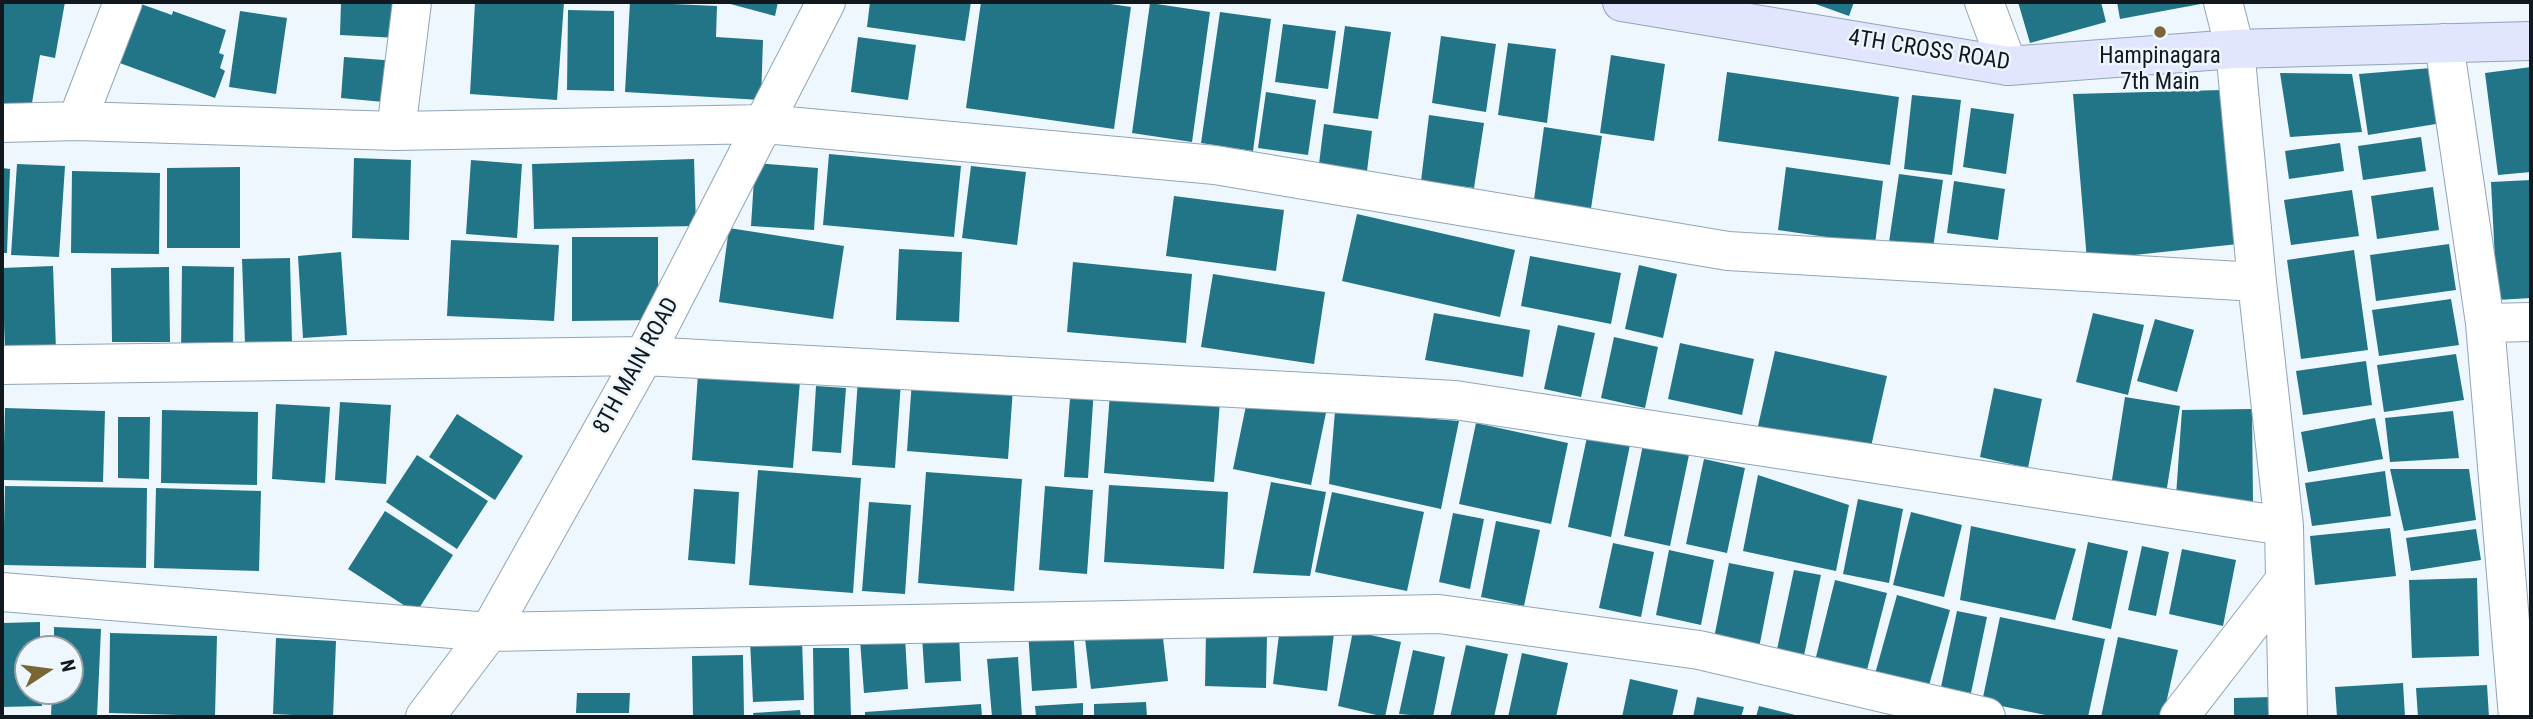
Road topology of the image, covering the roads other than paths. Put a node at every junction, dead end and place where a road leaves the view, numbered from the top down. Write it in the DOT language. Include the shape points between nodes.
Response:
graph roads {
  1 [pos="123,2"];
  2 [pos="412,2"];
  3 [pos="826,2"];
  4 [pos="1622,2"];
  5 [pos="1983,2"];
  6 [pos="2223,2"];
  7 [pos="2531,41"];
  8 [pos="2444,43"];
  9 [pos="2235,49"];
  10 [pos="2008,66"];
  11 [pos="77,121"];
  12 [pos="2,123"];
  13 [pos="765,124"];
  14 [pos="396,131"];
  15 [pos="2257,282"];
  16 [pos="2531,322"];
  17 [pos="2485,323"];
  18 [pos="644,356"];
  19 [pos="2,365"];
  20 [pos="2284,526"];
  21 [pos="2285,580"];
  22 [pos="2,593"];
  23 [pos="489,632"];
  24 [pos="2523,672"];
  25 [pos="425,717"];
  26 [pos="1986,717"];
  27 [pos="2179,717"];
  28 [pos="2288,717"];
  29 [pos="2518,717"];
  1 -- 11 [label="street"];
  2 -- 14 [label="street"];
  3 -- 13 [label="street, 8TH MAIN ROAD"];
  4 -- 10 [label="main road, 4TH CROSS ROAD"];
  5 -- 10 [label="street"];
  6 -- 9 [label="street"];
  7 -- 8 [label="main road, 4TH CROSS ROAD"];
  8 -- 9 [label="main road, 4TH CROSS ROAD"];
  8 -- 17 [label="street"];
  9 -- 10 [label="main road, 4TH CROSS ROAD"];
  9 -- 15 [label="street"];
  11 -- 12 [label="street"];
  11 -- 14 [label="street"];
  13 -- 14 [label="street"];
  13 -- 15 [label="street" via="1215,165 1728,251"];
  13 -- 18 [label="street, 8TH MAIN ROAD"];
  15 -- 20 [label="street"];
  16 -- 17 [label="street"];
  17 -- 24 [label="street"];
  18 -- 19 [label="street"];
  18 -- 20 [label="street" via="1455,400"];
  18 -- 23 [label="street, 8TH MAIN ROAD"];
  20 -- 21 [label="street"];
  21 -- 27 [label="street"];
  21 -- 28 [label="street"];
  22 -- 23 [label="street"];
  23 -- 25 [label="street, 8TH MAIN ROAD"];
  23 -- 26 [label="street" via="1439,614 1699,650"];
  24 -- 29 [label="street"];
}
